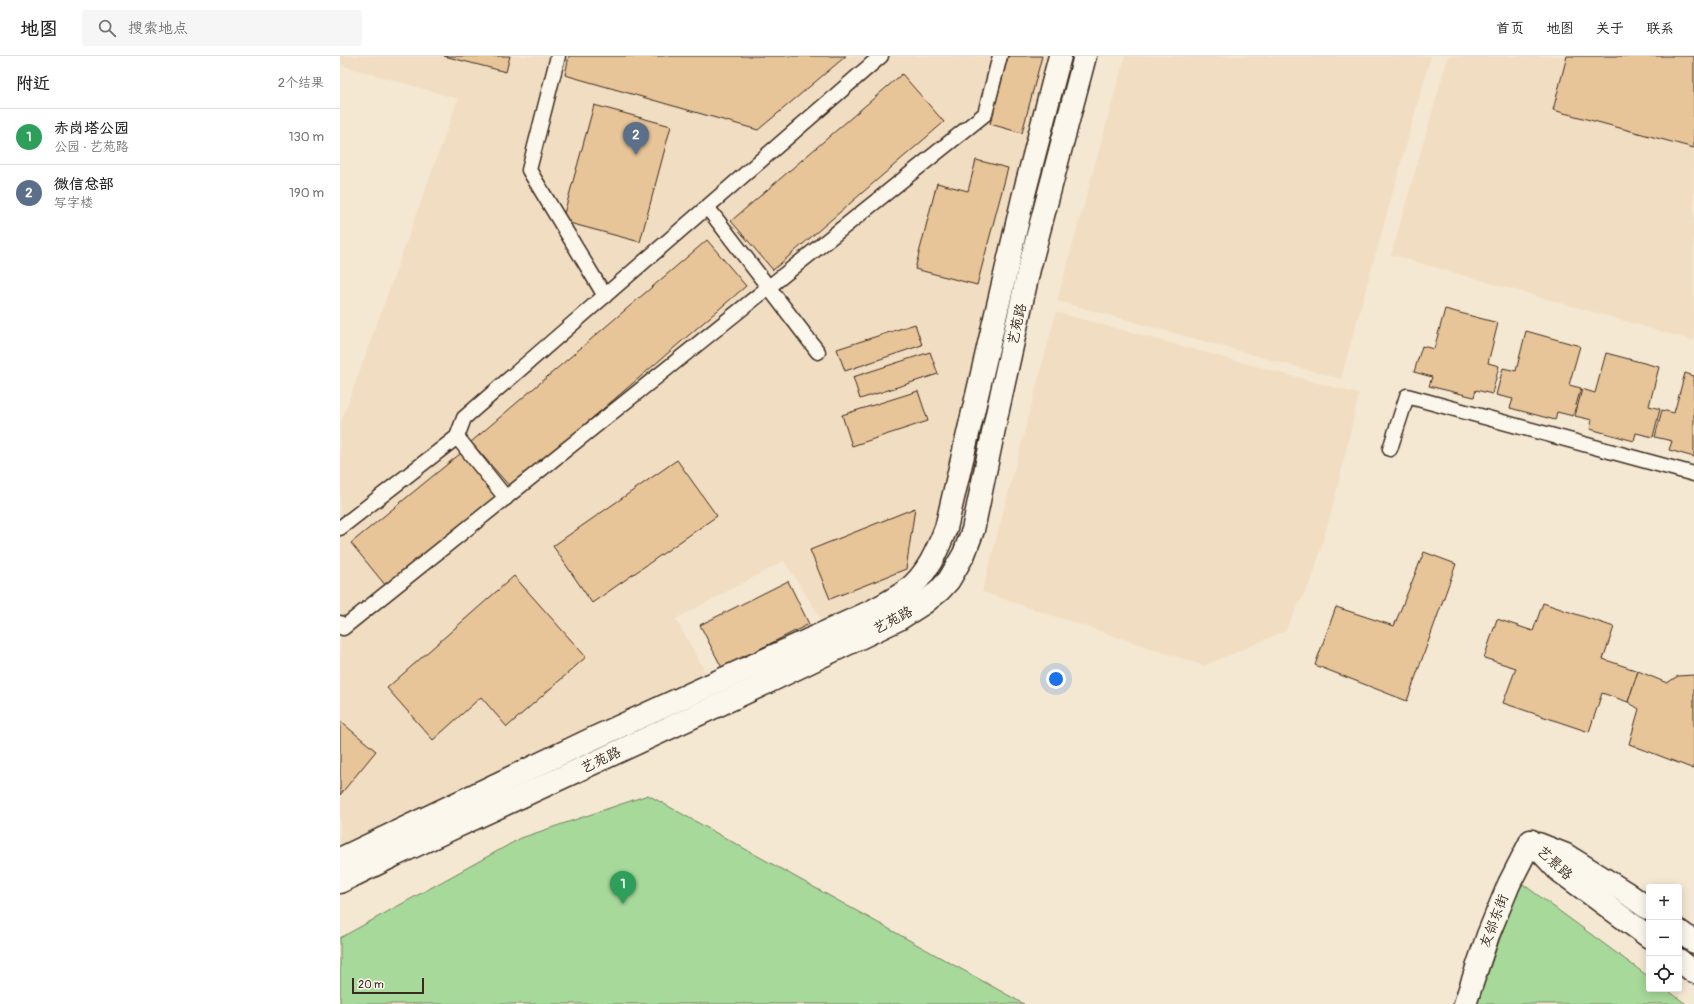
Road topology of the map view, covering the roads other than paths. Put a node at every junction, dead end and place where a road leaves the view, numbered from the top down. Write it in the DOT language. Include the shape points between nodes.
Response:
graph roads {
  1 [pos="558,56"];
  2 [pos="882,56"];
  3 [pos="1000,56"];
  4 [pos="1060,56"];
  5 [pos="1085,56"];
  6 [pos="707,207"];
  7 [pos="770,287"];
  8 [pos="605,296"];
  9 [pos="818,352"];
  10 [pos="457,437"];
  11 [pos="1390,449"];
  12 [pos="1694,474"];
  13 [pos="506,498"];
  14 [pos="340,528"];
  15 [pos="340,623"];
  16 [pos="1531,841"];
  17 [pos="340,859"];
  18 [pos="340,882"];
  19 [pos="1646,907"];
  20 [pos="1682,933"];
  21 [pos="1646,935"];
  22 [pos="1694,942"];
  23 [pos="1682,962"];
  24 [pos="1694,972"];
  25 [pos="1465,1004"];
  1 -- 8 [label="lane" via="529,170"];
  2 -- 6 [label="lane"];
  3 -- 7 [label="lane" via="985,114"];
  4 -- 17 [label="street, 艺苑路" via="1023,198 946,528 934,558 920,577 908,590 874,610 592,739"];
  5 -- 18 [label="street, 艺苑路" via="1029,269 973,530 958,565 939,591 899,619"];
  6 -- 7 [label="lane"];
  6 -- 8 [label="lane"];
  7 -- 9 [label="lane"];
  7 -- 13 [label="lane"];
  8 -- 10 [label="lane" via="464,418"];
  10 -- 13 [label="lane"];
  10 -- 14 [label="lane"];
  11 -- 12 [label="lane" via="1407,396"];
  13 -- 15 [label="lane" via="343,628"];
  16 -- 19 [label="street, 艺景路" via="1566,855"];
  16 -- 21 [label="street, 艺景路" via="1558,870"];
  16 -- 25 [label="street, 友邻东街" via="1488,935"];
  20 -- 22 [label="street"];
  23 -- 24 [label="street"];
}
